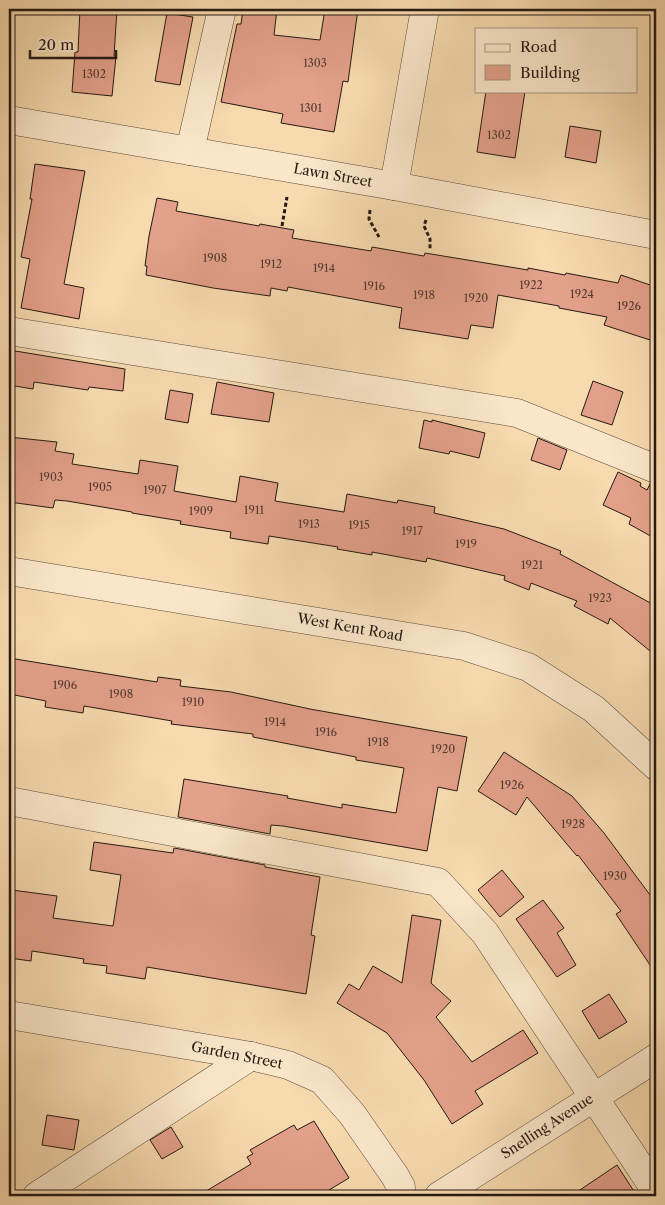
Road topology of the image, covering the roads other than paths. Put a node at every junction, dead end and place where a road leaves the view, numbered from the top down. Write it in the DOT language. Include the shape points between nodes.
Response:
graph roads {
  1 [pos="222,9"];
  2 [pos="425,9"];
  3 [pos="9,120"];
  4 [pos="190,150"];
  5 [pos="394,186"];
  6 [pos="656,235"];
  7 [pos="9,331"];
  8 [pos="656,469"];
  9 [pos="9,571"];
  10 [pos="656,766"];
  11 [pos="9,801"];
  12 [pos="9,1015"];
  13 [pos="251,1056"];
  14 [pos="656,1058"];
  15 [pos="594,1096"];
  16 [pos="656,1192"];
  17 [pos="37,1196"];
  18 [pos="400,1196"];
  19 [pos="439,1196"];
  1 -- 4 [label="street"];
  2 -- 5 [label="street"];
  3 -- 4 [label="street, Lawn Street"];
  4 -- 5 [label="street, Lawn Street"];
  5 -- 6 [label="street, Lawn Street"];
  7 -- 8 [label="street" via="516,413"];
  9 -- 10 [label="street, West Kent Road" via="464,646 528,667 594,709"];
  11 -- 15 [label="street" via="438,882 485,933"];
  12 -- 13 [label="street, Garden Street"];
  13 -- 17 [label="street"];
  13 -- 18 [label="street, Garden Street" via="288,1065 322,1080 352,1114 395,1176 401,1187"];
  14 -- 15 [label="street, Snelling Avenue"];
  15 -- 16 [label="street"];
  15 -- 19 [label="street, Snelling Avenue"];
}
